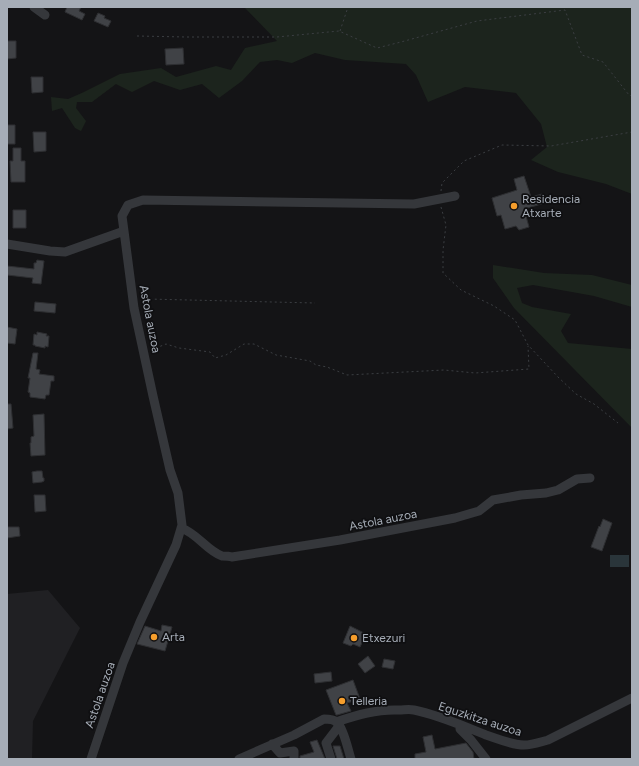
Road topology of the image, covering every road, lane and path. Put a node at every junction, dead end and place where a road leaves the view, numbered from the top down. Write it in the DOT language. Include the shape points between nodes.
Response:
graph roads {
  1 [pos="34,7"];
  2 [pos="348,7"];
  3 [pos="45,15"];
  4 [pos="339,32"];
  5 [pos="137,36"];
  6 [pos="632,96"];
  7 [pos="632,132"];
  8 [pos="455,196"];
  9 [pos="439,199"];
  10 [pos="124,231"];
  11 [pos="7,244"];
  12 [pos="315,303"];
  13 [pos="134,308"];
  14 [pos="528,345"];
  15 [pos="144,355"];
  16 [pos="618,423"];
  17 [pos="590,478"];
  18 [pos="181,528"];
  19 [pos="632,698"];
  20 [pos="338,724"];
  21 [pos="460,725"];
  22 [pos="272,744"];
  23 [pos="91,759"];
  24 [pos="239,759"];
  25 [pos="294,759"];
  26 [pos="331,759"];
  27 [pos="351,759"];
  28 [pos="486,759"];
  1 -- 3 [label="street"];
  2 -- 4 [label="path"];
  4 -- 5 [label="path" via="277,36"];
  4 -- 6 [label="path" via="377,48 477,20 565,10 582,55 604,62"];
  7 -- 9 [label="path" via="551,146 502,145 464,161 442,183"];
  8 -- 9 [label="street, Astola auzoa"];
  9 -- 10 [label="street, Astola auzoa" via="414,204 143,200 128,205 122,216"];
  9 -- 14 [label="path" via="446,225 443,273 461,290 494,306 515,320"];
  10 -- 11 [label="street" via="65,252"];
  10 -- 13 [label="street, Astola auzoa"];
  12 -- 13 [label="path" via="147,299"];
  13 -- 15 [label="street, Astola auzoa"];
  14 -- 15 [label="path" via="529,369 475,373 444,370 347,375 310,361 276,355 254,344 244,344 226,355 215,358 210,352 166,344"];
  14 -- 16 [label="path" via="576,394"];
  15 -- 18 [label="street, Astola auzoa" via="170,470 178,493"];
  17 -- 18 [label="street, Astola auzoa" via="577,479 558,490 546,493 493,500 479,511 455,518 340,540 232,556 222,556 211,550"];
  18 -- 23 [label="street, Astola auzoa" via="176,545 123,662"];
  19 -- 21 [label="street, Eguzkitza auzoa" via="548,740 534,744 516,745"];
  20 -- 21 [label="street, Eguzkitza auzoa" via="358,714 413,710"];
  20 -- 22 [label="street, Eguzkitza auzoa" via="330,719 324,719"];
  20 -- 26 [label="street" via="326,743"];
  20 -- 27 [label="street"];
  21 -- 28 [label="street" via="460,729"];
  22 -- 24 [label="street, Eguzkitza auzoa"];
  22 -- 25 [label="street" via="280,753 294,752"];
}
